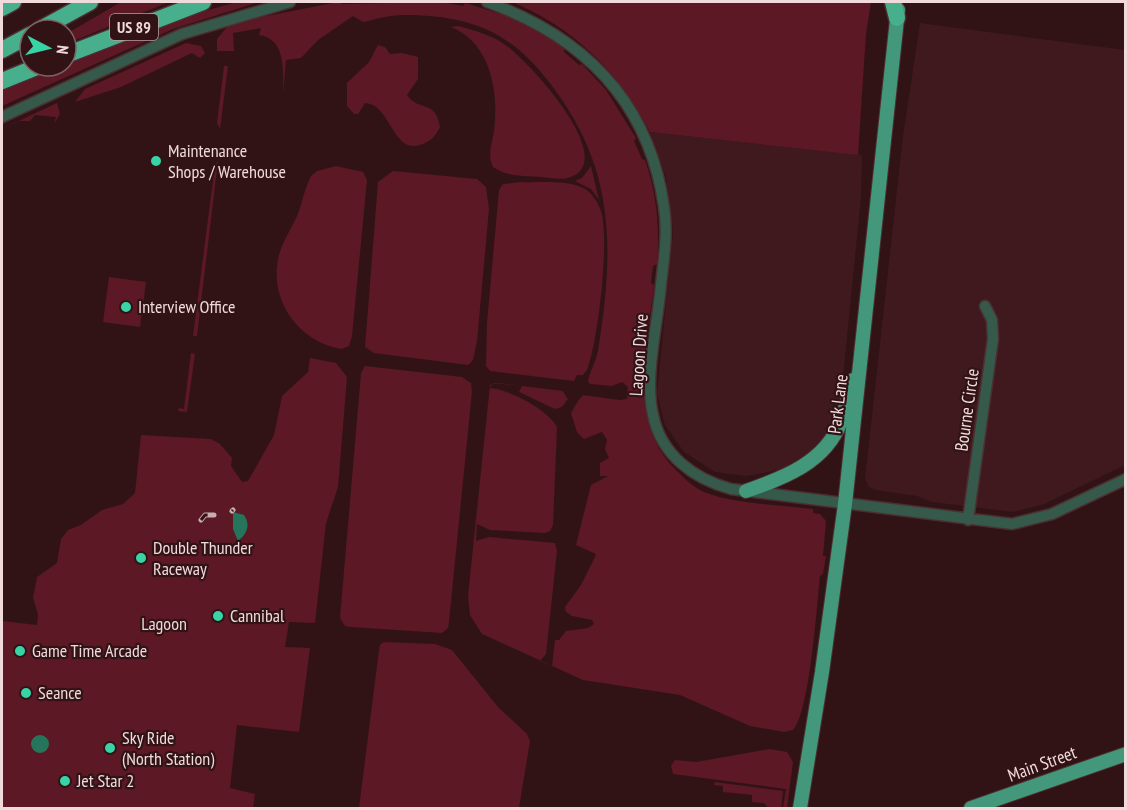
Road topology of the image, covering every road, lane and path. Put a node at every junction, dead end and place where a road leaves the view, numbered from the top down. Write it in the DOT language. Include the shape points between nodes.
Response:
graph roads {
  1 [pos="13,2"];
  2 [pos="90,2"];
  3 [pos="203,2"];
  4 [pos="290,2"];
  5 [pos="487,2"];
  6 [pos="896,7"];
  7 [pos="2,8"];
  8 [pos="61,18"];
  9 [pos="18,41"];
  10 [pos="2,50"];
  11 [pos="78,50"];
  12 [pos="18,75"];
  13 [pos="2,81"];
  14 [pos="2,117"];
  15 [pos="985,306"];
  16 [pos="863,347"];
  17 [pos="1125,478"];
  18 [pos="746,491"];
  19 [pos="844,504"];
  20 [pos="968,520"];
  21 [pos="1125,754"];
  22 [pos="800,808"];
  23 [pos="972,808"];
  1 -- 7 [label="highway"];
  2 -- 8 [label="highway"];
  3 -- 11 [label="highway, US 89"];
  4 -- 14 [label="street" via="182,33"];
  5 -- 18 [label="street, Lagoon Drive" via="541,24 595,64 618,91 642,131 657,172 665,220 652,415 662,442 693,474 710,484"];
  6 -- 16 [label="main road, Park Lane"];
  9 -- 10 [label="highway"];
  12 -- 13 [label="highway"];
  15 -- 20 [label="street, Bourne Circle" via="992,320 993,339"];
  16 -- 18 [label="main road" via="841,421 827,445 797,470"];
  16 -- 19 [label="main road, Park Lane"];
  17 -- 20 [label="street, Lagoon Drive" via="1038,520 1012,524"];
  18 -- 19 [label="street, Lagoon Drive"];
  19 -- 20 [label="street, Lagoon Drive"];
  19 -- 22 [label="main road, Park Lane"];
  21 -- 23 [label="main road, Main Street"];
}
